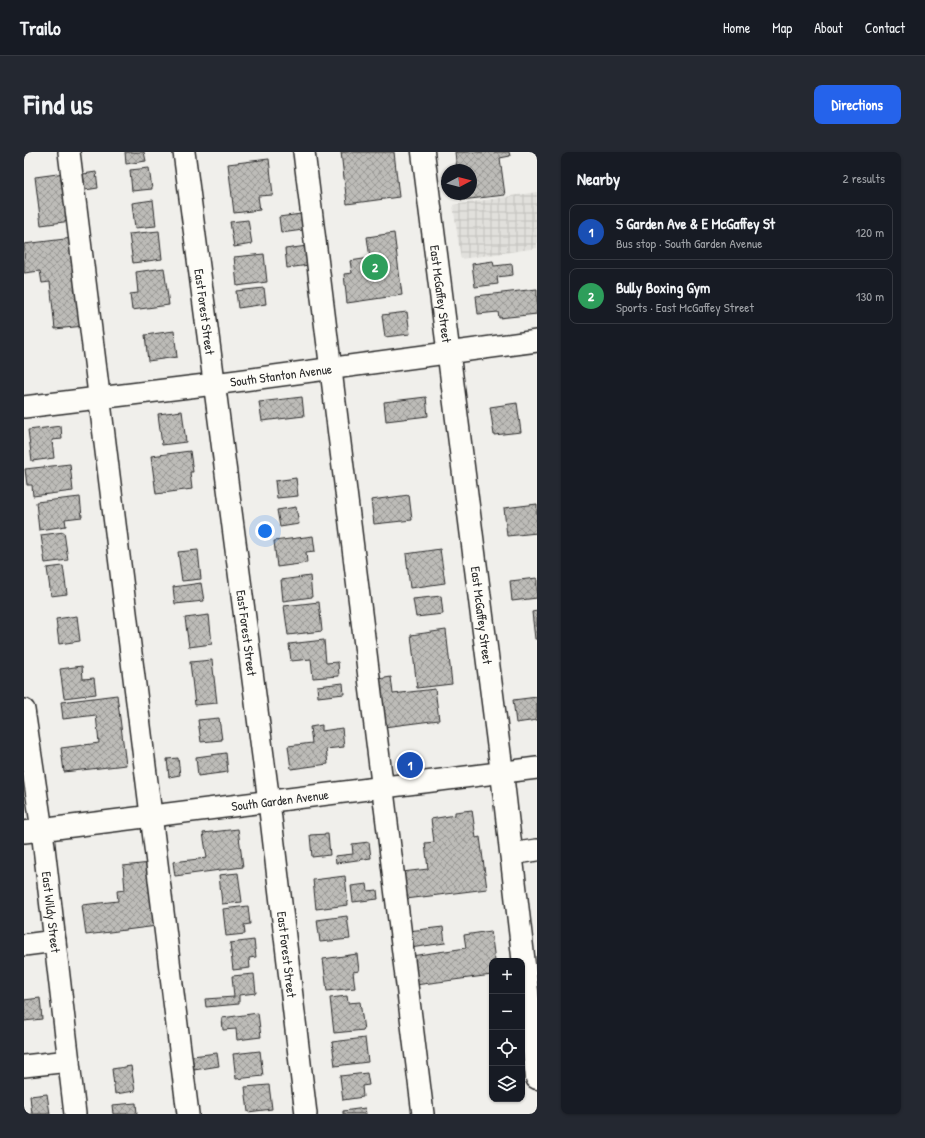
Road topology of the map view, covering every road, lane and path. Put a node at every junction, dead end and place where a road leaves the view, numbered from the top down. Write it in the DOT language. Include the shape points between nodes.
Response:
graph roads {
  1 [pos="69,152"];
  2 [pos="184,152"];
  3 [pos="304,152"];
  4 [pos="423,152"];
  5 [pos="537,341"];
  6 [pos="448,352"];
  7 [pos="331,368"];
  8 [pos="214,384"];
  9 [pos="100,397"];
  10 [pos="24,406"];
  11 [pos="25,718"];
  12 [pos="537,768"];
  13 [pos="502,772"];
  14 [pos="383,788"];
  15 [pos="269,802"];
  16 [pos="152,816"];
  17 [pos="33,831"];
  18 [pos="537,850"];
  19 [pos="511,854"];
  20 [pos="55,941"];
  21 [pos="24,945"];
  22 [pos="69,1061"];
  23 [pos="24,1066"];
  24 [pos="537,1078"];
  25 [pos="75,1114"];
  26 [pos="188,1114"];
  27 [pos="306,1114"];
  28 [pos="423,1114"];
  1 -- 9 [label="street"];
  2 -- 8 [label="street, East Forest Street"];
  3 -- 7 [label="street"];
  4 -- 6 [label="main road, East McGaffey Street"];
  5 -- 6 [label="street, South Stanton Avenue"];
  6 -- 7 [label="street, South Stanton Avenue"];
  6 -- 13 [label="main road, East McGaffey Street"];
  7 -- 8 [label="street, South Stanton Avenue"];
  7 -- 14 [label="street"];
  8 -- 9 [label="street, South Stanton Avenue"];
  8 -- 15 [label="street, East Forest Street"];
  9 -- 10 [label="street, South Stanton Avenue"];
  9 -- 16 [label="street"];
  11 -- 17 [label="street, East Wildy Street"];
  12 -- 13 [label="street, South Garden Avenue"];
  13 -- 14 [label="street, South Garden Avenue"];
  13 -- 19 [label="main road, East McGaffey Street"];
  14 -- 15 [label="street, South Garden Avenue"];
  14 -- 28 [label="street"];
  15 -- 16 [label="street, South Garden Avenue"];
  15 -- 27 [label="street, East Forest Street"];
  16 -- 17 [label="street, South Garden Avenue"];
  16 -- 26 [label="street"];
  17 -- 20 [label="street, East Wildy Street"];
  18 -- 19 [label="street"];
  19 -- 24 [label="main road, East McGaffey Street"];
  20 -- 21 [label="street"];
  20 -- 22 [label="street, East Wildy Street"];
  22 -- 23 [label="street"];
  22 -- 25 [label="street, East Wildy Street"];
}
